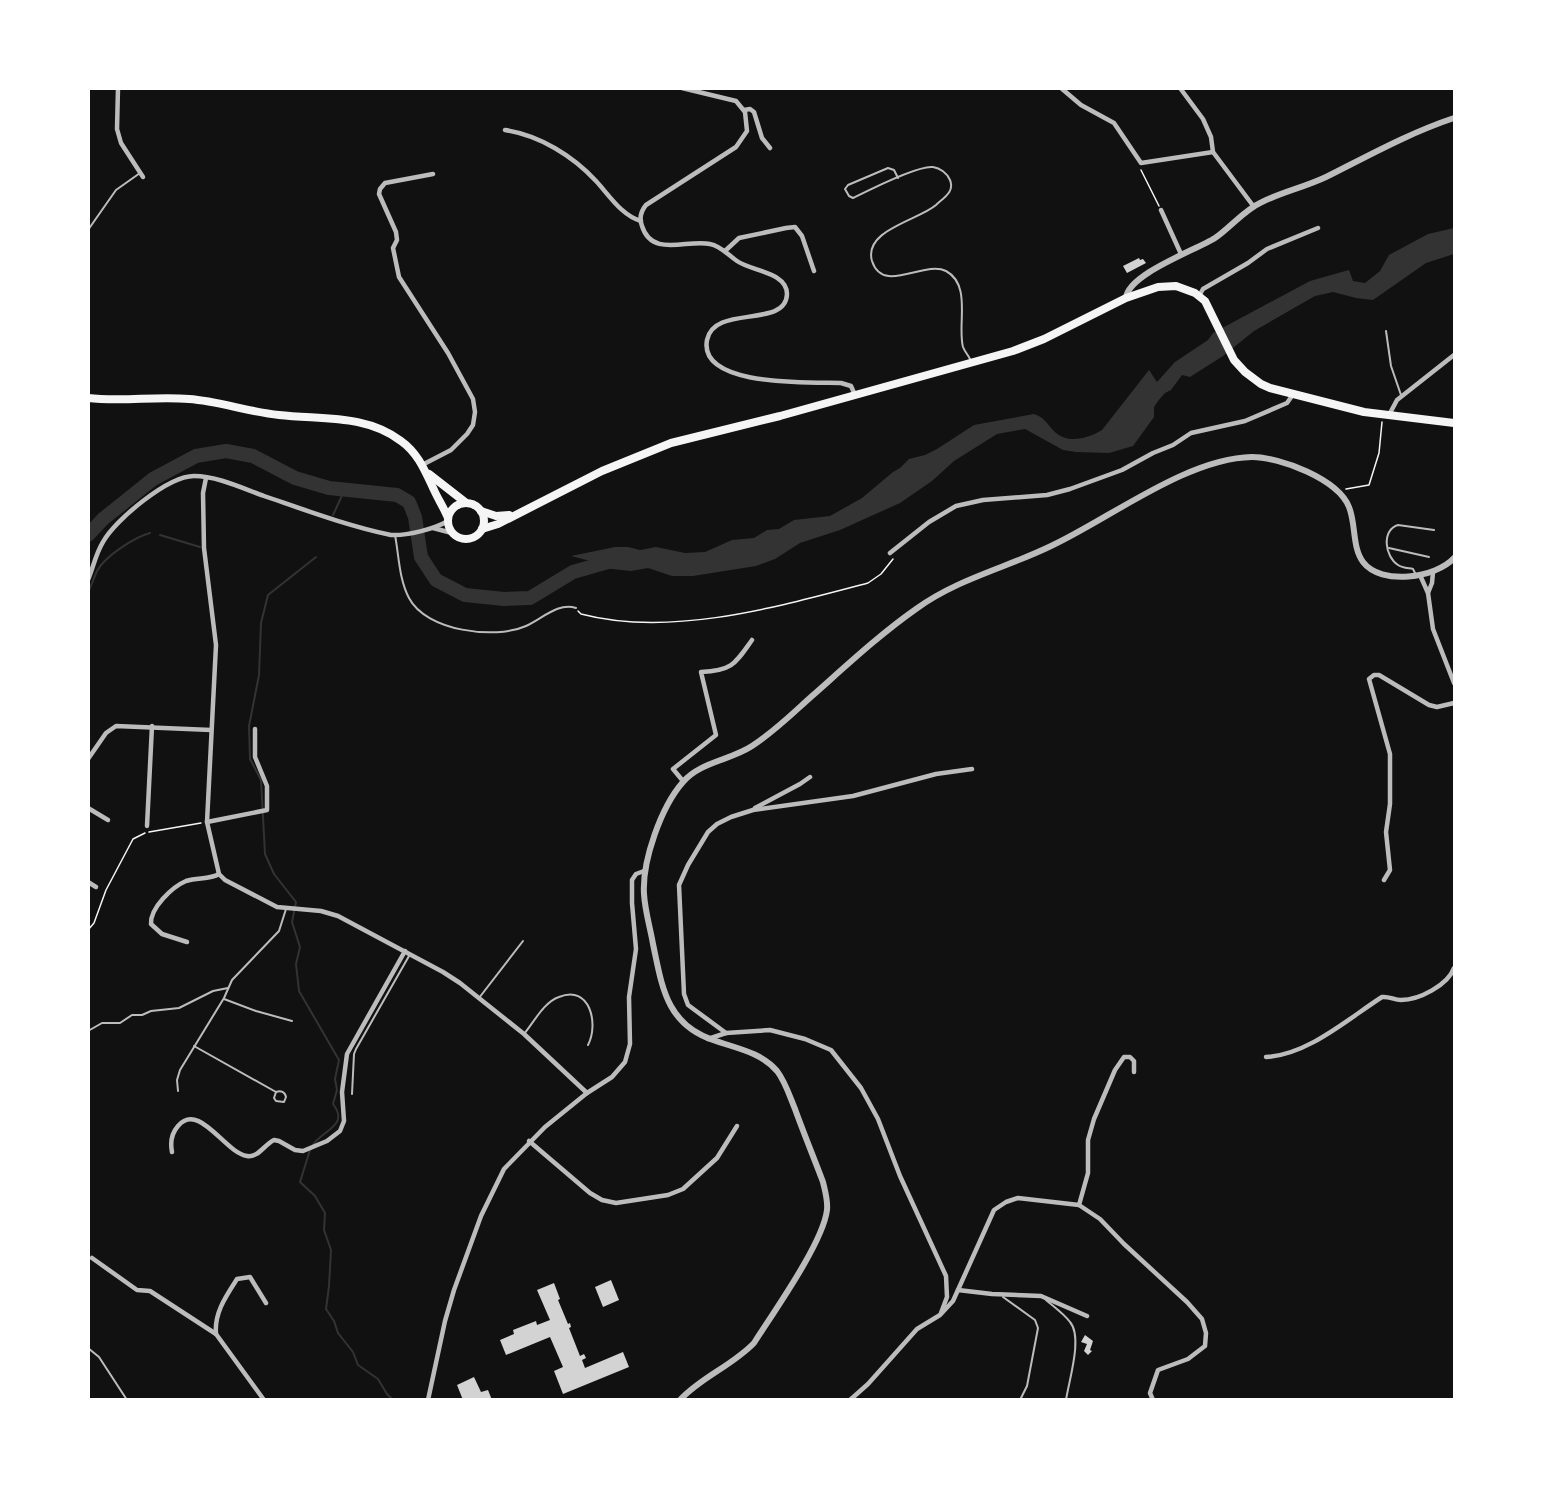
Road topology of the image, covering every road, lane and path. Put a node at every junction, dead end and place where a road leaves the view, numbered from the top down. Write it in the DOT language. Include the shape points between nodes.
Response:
graph roads {
  1 [pos="118,88"];
  2 [pos="682,88"];
  3 [pos="1061,88"];
  4 [pos="1180,88"];
  5 [pos="744,110"];
  6 [pos="1455,118"];
  7 [pos="505,130"];
  8 [pos="770,148"];
  9 [pos="1213,152"];
  10 [pos="1139,166"];
  11 [pos="433,174"];
  12 [pos="141,175"];
  13 [pos="898,178"];
  14 [pos="1254,207"];
  15 [pos="1161,210"];
  16 [pos="641,221"];
  17 [pos="1318,228"];
  18 [pos="88,230"];
  19 [pos="725,251"];
  20 [pos="1181,254"];
  21 [pos="814,271"];
  22 [pos="1199,296"];
  23 [pos="1126,298"];
  24 [pos="1386,331"];
  25 [pos="1455,355"];
  26 [pos="970,362"];
  27 [pos="1294,393"];
  28 [pos="855,395"];
  29 [pos="1402,396"];
  30 [pos="88,398"];
  31 [pos="1386,415"];
  32 [pos="1454,423"];
  33 [pos="424,468"];
  34 [pos="206,478"];
  35 [pos="1339,491"];
  36 [pos="465,502"];
  37 [pos="481,511"];
  38 [pos="514,514"];
  39 [pos="448,520"];
  40 [pos="431,528"];
  41 [pos="482,529"];
  42 [pos="1434,530"];
  43 [pos="452,533"];
  44 [pos="395,535"];
  45 [pos="1389,548"];
  46 [pos="892,554"];
  47 [pos="1429,557"];
  48 [pos="1455,558"];
  49 [pos="1433,572"];
  50 [pos="1418,575"];
  51 [pos="88,580"];
  52 [pos="1428,593"];
  53 [pos="576,608"];
  54 [pos="752,640"];
  55 [pos="1455,683"];
  56 [pos="1455,703"];
  57 [pos="152,726"];
  58 [pos="255,729"];
  59 [pos="211,730"];
  60 [pos="88,759"];
  61 [pos="972,768"];
  62 [pos="810,777"];
  63 [pos="683,781"];
  64 [pos="88,808"];
  65 [pos="753,810"];
  66 [pos="108,820"];
  67 [pos="207,822"];
  68 [pos="147,826"];
  69 [pos="644,871"];
  70 [pos="219,874"];
  71 [pos="1384,880"];
  72 [pos="88,882"];
  73 [pos="96,887"];
  74 [pos="286,909"];
  75 [pos="88,930"];
  76 [pos="523,941"];
  77 [pos="187,942"];
  78 [pos="407,953"];
  79 [pos="1455,969"];
  80 [pos="229,988"];
  81 [pos="479,998"];
  82 [pos="223,999"];
  83 [pos="292,1021"];
  84 [pos="88,1030"];
  85 [pos="726,1033"];
  86 [pos="524,1034"];
  87 [pos="708,1039"];
  88 [pos="588,1045"];
  89 [pos="194,1046"];
  90 [pos="1266,1057"];
  91 [pos="1134,1072"];
  92 [pos="178,1090"];
  93 [pos="276,1092"];
  94 [pos="587,1093"];
  95 [pos="352,1094"];
  96 [pos="737,1126"];
  97 [pos="529,1141"];
  98 [pos="172,1152"];
  99 [pos="1079,1205"];
  100 [pos="93,1258"];
  101 [pos="958,1290"];
  102 [pos="1001,1295"];
  103 [pos="1041,1296"];
  104 [pos="266,1302"];
  105 [pos="940,1315"];
  106 [pos="1087,1316"];
  107 [pos="216,1334"];
  108 [pos="88,1348"];
  109 [pos="127,1400"];
  110 [pos="264,1400"];
  111 [pos="428,1400"];
  112 [pos="680,1400"];
  113 [pos="850,1400"];
  114 [pos="1020,1400"];
  115 [pos="1066,1400"];
  116 [pos="1153,1400"];
  1 -- 12 [label="street" via="117,129"];
  2 -- 5 [label="street" via="732,100"];
  3 -- 9 [label="street" via="1081,105 1114,123 1141,163"];
  4 -- 9 [label="street" via="1206,125"];
  5 -- 8 [label="street" via="754,112 762,138"];
  5 -- 16 [label="street" via="747,131 740,144 650,201 643,208"];
  6 -- 14 [label="street" via="1414,132"];
  7 -- 16 [label="street" via="538,140 563,154 592,176 628,214"];
  9 -- 14 [label="street"];
  10 -- 15 [label="path"];
  11 -- 33 [label="street" via="385,183 379,194 396,232 393,248 399,277 473,399 473,425 467,434"];
  12 -- 18 [label="lane" via="116,190"];
  13 -- 13 [label="lane" via="853,198 845,189 890,168"];
  13 -- 26 [label="lane" via="935,167 947,175 951,189 927,212 884,233 873,248 874,265 895,277 935,267 953,276 960,296 963,346"];
  14 -- 20 [label="street" via="1213,239"];
  15 -- 20 [label="street"];
  16 -- 19 [label="street" via="646,234 659,244 705,243"];
  17 -- 22 [label="street" via="1267,249 1203,289"];
  19 -- 21 [label="street" via="739,238 794,227"];
  19 -- 28 [label="street" via="747,267 777,277 786,296 783,305 771,312 717,324 708,339 711,359 750,378 841,383 850,385"];
  20 -- 23 [label="street" via="1135,283"];
  22 -- 23 [label="main road" via="1170,285"];
  22 -- 27 [label="main road" via="1209,307 1232,357 1245,372 1270,388"];
  23 -- 26 [label="main road" via="1031,344"];
  24 -- 29 [label="lane" via="1394,380"];
  25 -- 29 [label="street"];
  26 -- 28 [label="main road"];
  27 -- 31 [label="main road"];
  27 -- 46 [label="street" via="1287,403 1245,421 1191,433 1122,470 1070,489 956,506 929,522"];
  28 -- 38 [label="main road" via="671,442"];
  29 -- 31 [label="street"];
  30 -- 33 [label="main road" via="190,399 278,415 363,422 400,440"];
  31 -- 32 [label="main road"];
  31 -- 35 [label="path" via="1369,485"];
  33 -- 36 [label="main road"];
  33 -- 39 [label="main road"];
  34 -- 44 [label="street"];
  34 -- 51 [label="street" via="191,476 172,482 122,518 102,543"];
  34 -- 59 [label="street" via="204,548 216,645"];
  35 -- 50 [label="street" via="1350,510 1364,562 1381,572"];
  35 -- 63 [label="street" via="1319,478 1266,458 1238,458 1204,466 1048,548 944,591 913,611 750,748"];
  36 -- 37 [label="main road"];
  36 -- 39 [label="main road" via="452,509"];
  37 -- 38 [label="main road" via="496,516"];
  37 -- 41 [label="main road"];
  38 -- 41 [label="main road"];
  39 -- 40 [label="street"];
  39 -- 43 [label="main road"];
  40 -- 43 [label="street"];
  40 -- 44 [label="street"];
  41 -- 43 [label="main road" via="469,539"];
  42 -- 45 [label="lane" via="1393,526 1387,537"];
  44 -- 53 [label="lane" via="401,576 411,602 447,626 468,632 503,632 569,605"];
  45 -- 47 [label="lane"];
  45 -- 50 [label="lane" via="1397,564"];
  46 -- 53 [label="path" via="881,574 868,583 722,618 614,621 581,614"];
  48 -- 49 [label="street"];
  49 -- 50 [label="street"];
  49 -- 52 [label="street"];
  50 -- 52 [label="street"];
  52 -- 55 [label="street" via="1433,629"];
  54 -- 63 [label="street" via="735,664 717,672 700,672 716,735 673,769"];
  56 -- 71 [label="street" via="1432,706 1379,675 1369,680 1390,754 1386,832 1390,870"];
  57 -- 59 [label="street"];
  57 -- 60 [label="street" via="112,727"];
  57 -- 68 [label="street"];
  58 -- 67 [label="street" via="255,757 267,786 267,810"];
  59 -- 67 [label="street"];
  61 -- 65 [label="street" via="853,796"];
  62 -- 65 [label="street"];
  63 -- 69 [label="street" via="658,828"];
  64 -- 66 [label="street"];
  65 -- 85 [label="street" via="731,817 708,832 679,885 684,994 688,1005"];
  67 -- 70 [label="street"];
  67 -- 75 [label="path" via="136,836"];
  69 -- 87 [label="street" via="646,908 664,996 691,1029"];
  69 -- 94 [label="street" via="632,880 636,950 629,997 629,1052 626,1062 612,1077"];
  70 -- 74 [label="street" via="273,906"];
  70 -- 77 [label="street" via="185,881 160,902 152,915 151,924 157,931"];
  72 -- 73 [label="street"];
  74 -- 78 [label="street" via="333,914"];
  74 -- 80 [label="lane" via="279,932"];
  76 -- 81 [label="lane"];
  78 -- 81 [label="street"];
  78 -- 95 [label="lane" via="354,1054"];
  78 -- 98 [label="street" via="347,1054 342,1092 345,1114 336,1134 308,1150 295,1150 274,1140 255,1155 240,1155 202,1122 189,1119 173,1133"];
  79 -- 90 [label="street" via="1440,986 1409,999 1382,997 1320,1038"];
  80 -- 82 [label="lane"];
  80 -- 84 [label="lane" via="213,991 179,1008 132,1015 120,1023 102,1023"];
  81 -- 86 [label="street"];
  82 -- 83 [label="lane"];
  82 -- 89 [label="lane"];
  85 -- 87 [label="street"];
  85 -- 105 [label="street" via="770,1030 806,1039 831,1050 861,1088 946,1276 947,1297"];
  86 -- 88 [label="lane" via="552,1001 570,995 584,1000 590,1008 593,1024"];
  86 -- 94 [label="street"];
  87 -- 112 [label="street" via="743,1049 777,1071 823,1182 827,1210 817,1239 754,1343"];
  89 -- 92 [label="lane" via="180,1070"];
  89 -- 93 [label="lane"];
  91 -- 99 [label="street" via="1134,1061 1124,1057 1094,1119 1088,1140 1088,1173"];
  94 -- 97 [label="street"];
  96 -- 97 [label="street" via="717,1158 683,1189 616,1203 590,1193"];
  97 -- 111 [label="street" via="504,1169 481,1216 447,1312"];
  99 -- 101 [label="street" via="1018,1198 994,1210"];
  99 -- 116 [label="street" via="1100,1219 1202,1319 1205,1346 1188,1359 1158,1370 1150,1393"];
  100 -- 107 [label="street" via="138,1290 150,1291"];
  101 -- 102 [label="street"];
  101 -- 105 [label="street"];
  102 -- 103 [label="street"];
  102 -- 114 [label="lane" via="1035,1320 1038,1328 1028,1386"];
  103 -- 106 [label="street"];
  103 -- 115 [label="lane" via="1071,1323 1076,1333"];
  104 -- 107 [label="street" via="250,1277 237,1279 222,1302"];
  105 -- 113 [label="street" via="917,1329"];
  107 -- 110 [label="street"];
  108 -- 109 [label="lane" via="99,1357"];
}
